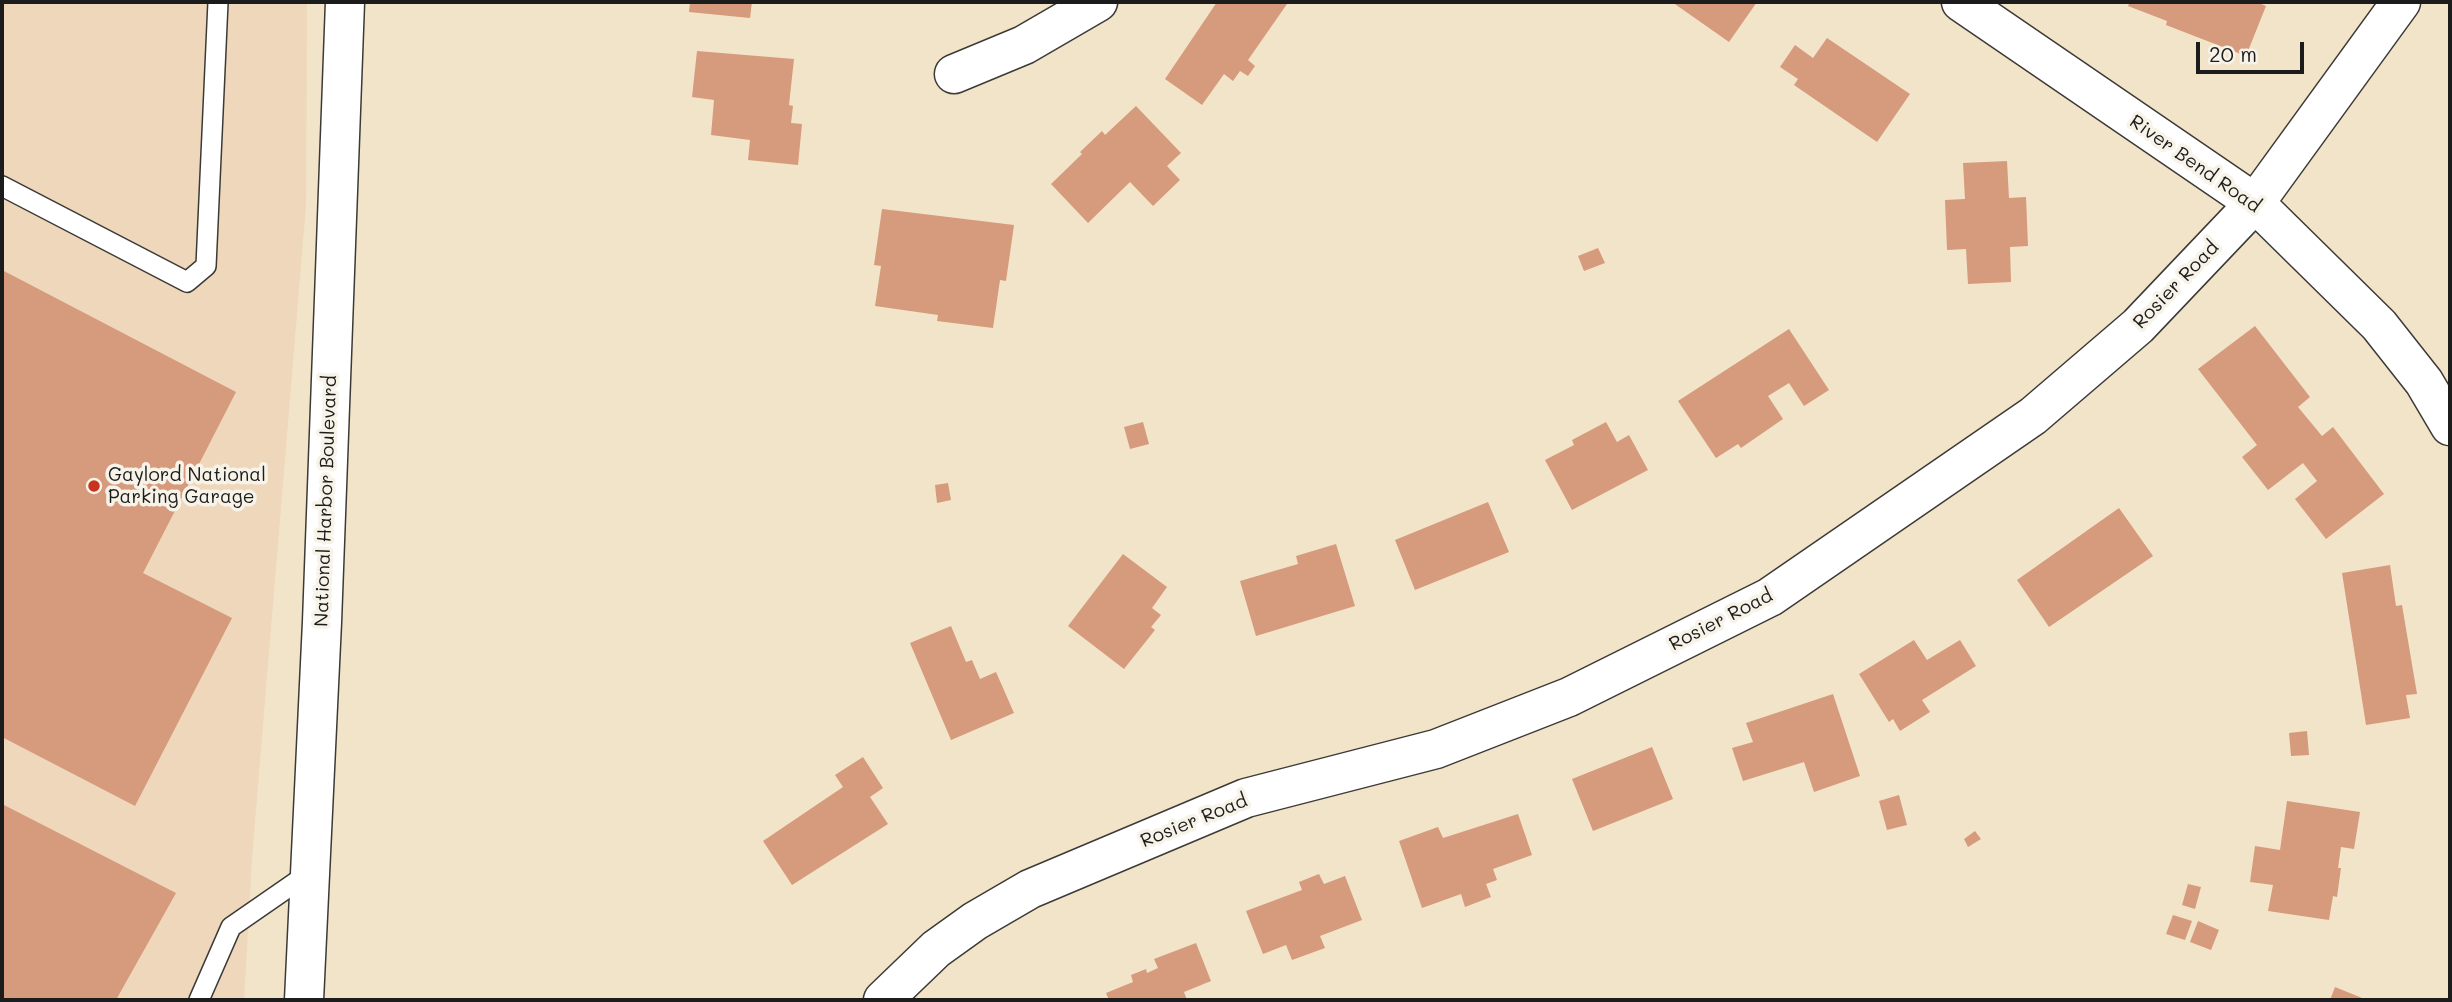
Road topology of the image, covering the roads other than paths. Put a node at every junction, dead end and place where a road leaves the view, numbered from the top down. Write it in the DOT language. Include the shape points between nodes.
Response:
graph roads {
  1 [pos="218,2"];
  2 [pos="345,2"];
  3 [pos="1098,2"];
  4 [pos="1961,2"];
  5 [pos="2401,2"];
  6 [pos="954,74"];
  7 [pos="2,186"];
  8 [pos="2255,204"];
  9 [pos="2450,426"];
  10 [pos="309,873"];
  11 [pos="199,1000"];
  12 [pos="303,1000"];
  13 [pos="883,1000"];
  1 -- 7 [label="lane" via="206,266 187,282"];
  2 -- 10 [label="street, National Harbor Boulevard"];
  3 -- 6 [label="street" via="1024,45"];
  4 -- 8 [label="street, River Bend Road"];
  5 -- 8 [label="street, Rosier Road"];
  8 -- 9 [label="street, River Bend Road" via="2379,325 2424,382"];
  8 -- 13 [label="street, Rosier Road" via="2138,326 2033,416 1770,597 1569,697 1448,745 1246,798 1030,889 936,949"];
  10 -- 11 [label="lane" via="231,928"];
  10 -- 12 [label="street, National Harbor Boulevard"];
}
